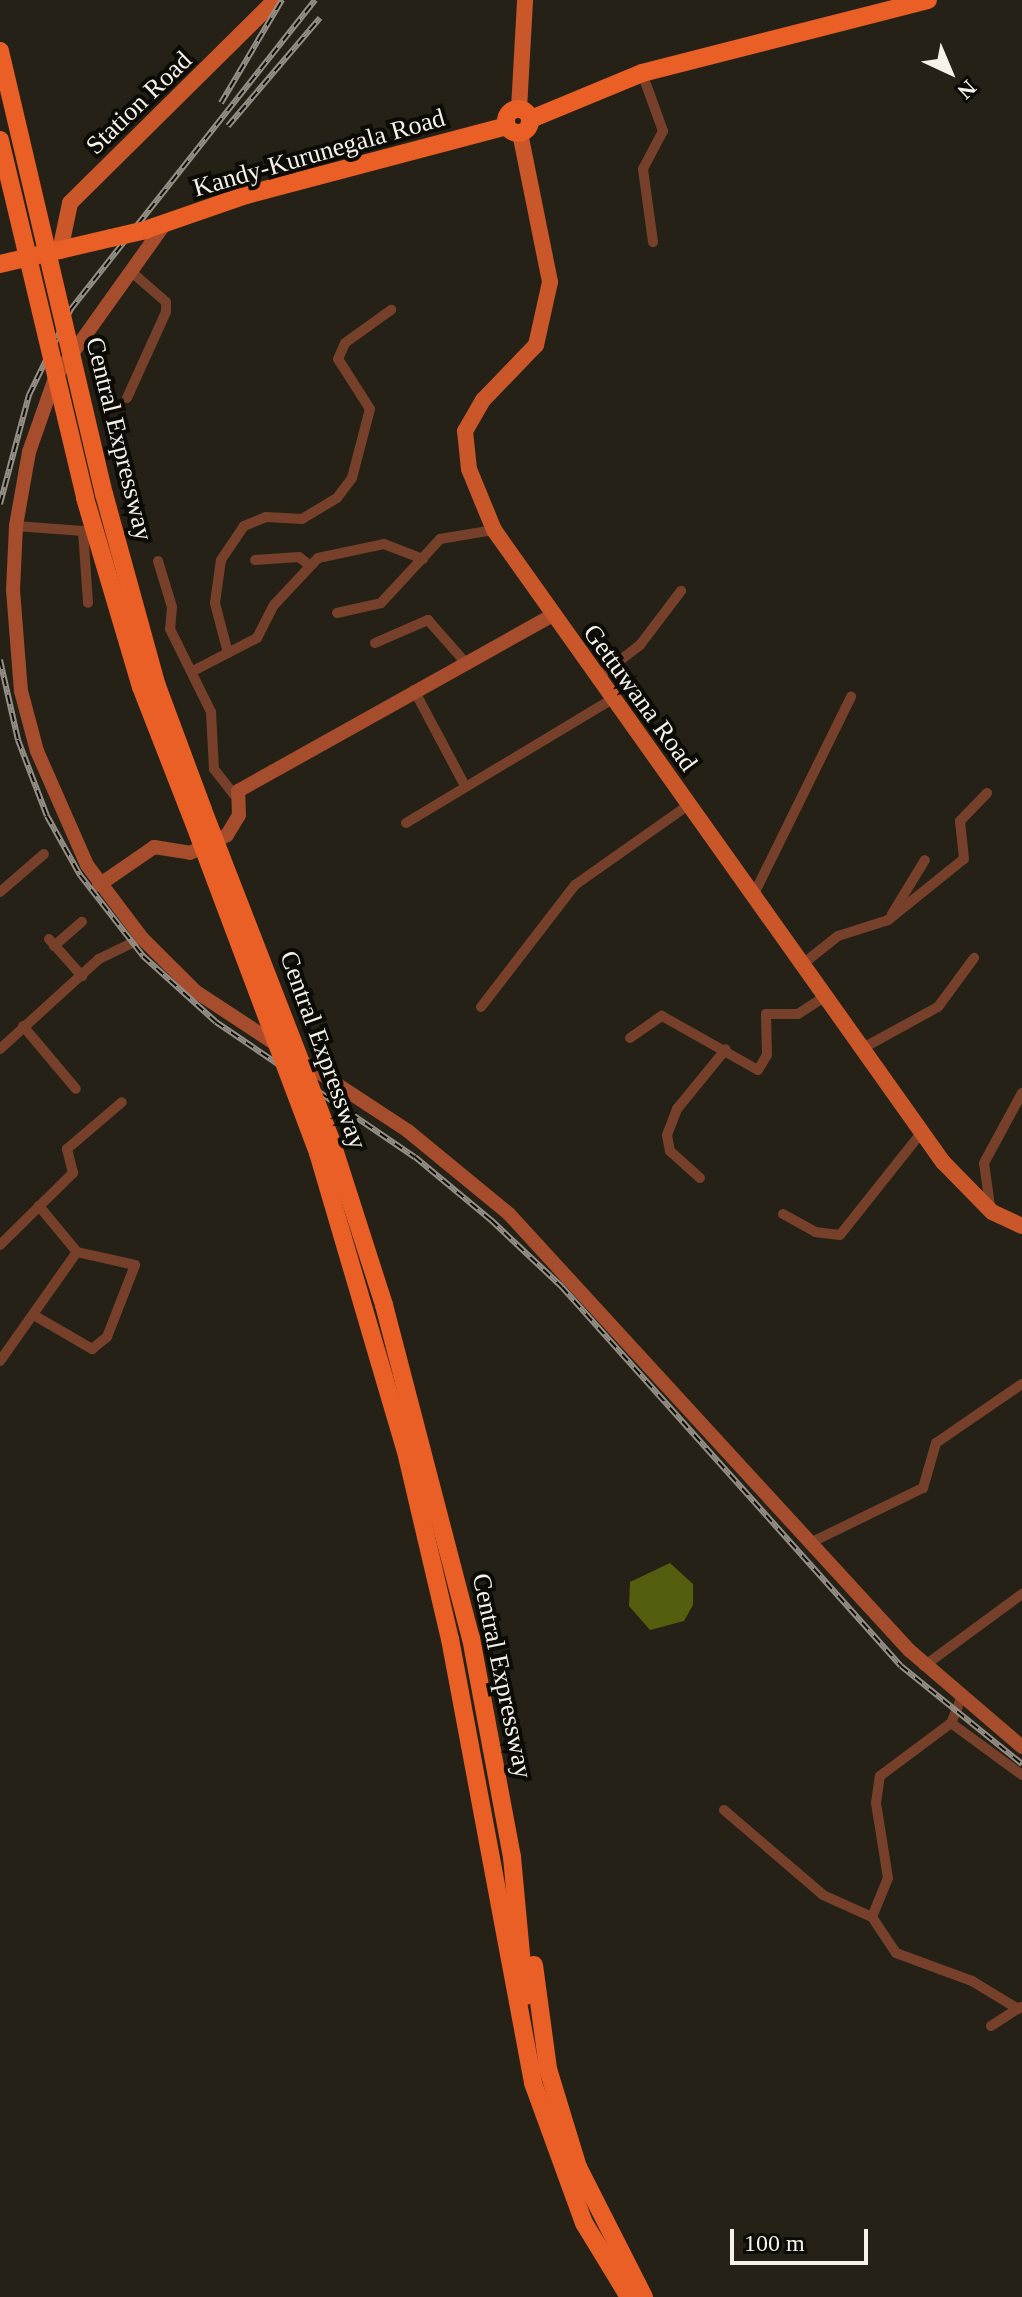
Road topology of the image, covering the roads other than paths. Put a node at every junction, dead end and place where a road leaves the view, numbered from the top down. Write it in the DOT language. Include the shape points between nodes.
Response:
graph roads {
  1 [pos="275,0"];
  2 [pos="525,0"];
  3 [pos="928,0"];
  4 [pos="873,6"];
  5 [pos="0,51"];
  6 [pos="642,73"];
  7 [pos="519,122"];
  8 [pos="0,140"];
  9 [pos="164,225"];
  10 [pos="653,242"];
  11 [pos="60,251"];
  12 [pos="0,264"];
  13 [pos="135,275"];
  14 [pos="391,310"];
  15 [pos="127,398"];
  16 [pos="16,526"];
  17 [pos="494,530"];
  18 [pos="423,559"];
  19 [pos="255,560"];
  20 [pos="158,561"];
  21 [pos="309,565"];
  22 [pos="681,591"];
  23 [pos="88,603"];
  24 [pos="337,613"];
  25 [pos="551,616"];
  26 [pos="375,643"];
  27 [pos="228,653"];
  28 [pos="464,661"];
  29 [pos="193,671"];
  30 [pos="596,679"];
  31 [pos="414,690"];
  32 [pos="851,697"];
  33 [pos="611,700"];
  34 [pos="465,786"];
  35 [pos="987,793"];
  36 [pos="234,795"];
  37 [pos="690,804"];
  38 [pos="197,812"];
  39 [pos="406,823"];
  40 [pos="44,854"];
  41 [pos="925,860"];
  42 [pos="99,885"];
  43 [pos="0,892"];
  44 [pos="754,894"];
  45 [pos="892,915"];
  46 [pos="82,922"];
  47 [pos="142,938"];
  48 [pos="974,958"];
  49 [pos="804,963"];
  50 [pos="82,976"];
  51 [pos="827,995"];
  52 [pos="481,1007"];
  53 [pos="23,1026"];
  54 [pos="630,1038"];
  55 [pos="863,1048"];
  56 [pos="0,1049"];
  57 [pos="726,1049"];
  58 [pos="76,1089"];
  59 [pos="1022,1093"];
  60 [pos="122,1102"];
  61 [pos="921,1133"];
  62 [pos="700,1178"];
  63 [pos="39,1206"];
  64 [pos="992,1212"];
  65 [pos="783,1214"];
  66 [pos="1022,1226"];
  67 [pos="0,1245"];
  68 [pos="77,1252"];
  69 [pos="37,1317"];
  70 [pos="0,1361"];
  71 [pos="1022,1384"];
  72 [pos="810,1543"];
  73 [pos="1022,1594"];
  74 [pos="924,1666"];
  75 [pos="960,1701"];
  76 [pos="951,1723"];
  77 [pos="1022,1747"];
  78 [pos="1022,1775"];
  79 [pos="724,1810"];
  80 [pos="512,1857"];
  81 [pos="872,1917"];
  82 [pos="1020,2007"];
  83 [pos="991,2026"];
  84 [pos="533,2083"];
  85 [pos="629,2297"];
  86 [pos="644,2297"];
  1 -- 11 [label="main road, Station Road" via="70,203"];
  2 -- 7 [label="main road, Gettuwana Road"];
  3 -- 4 [label="highway, Kandy-Kurunegala Road"];
  4 -- 6 [label="highway, Kandy-Kurunegala Road"];
  5 -- 38 [label="highway, Central Expressway, bridge" via="104,494"];
  6 -- 7 [label="highway, Kandy-Kurunegala Road"];
  6 -- 10 [label="street" via="663,131 643,169"];
  7 -- 9 [label="highway, Kandy-Kurunegala Road" via="246,195"];
  7 -- 17 [label="main road, Gettuwana Road" via="550,282 536,345 483,400 465,431 469,469"];
  8 -- 38 [label="highway, Central Expressway, bridge" via="85,498 141,687"];
  9 -- 11 [label="highway, Kandy-Kurunegala Road, bridge"];
  9 -- 13 [label="street"];
  11 -- 12 [label="highway"];
  13 -- 15 [label="street" via="166,302 166,312"];
  13 -- 16 [label="street" via="90,322 55,378 29,452"];
  14 -- 27 [label="street" via="345,343 338,359 370,409 352,478 337,498 302,519 266,517 244,526 221,560 215,603"];
  16 -- 23 [label="street" via="83,531"];
  16 -- 42 [label="street" via="21,691 56,802"];
  17 -- 18 [label="street" via="440,539"];
  17 -- 25 [label="main road, Gettuwana Road"];
  18 -- 21 [label="street" via="384,544"];
  18 -- 24 [label="street" via="381,603"];
  19 -- 21 [label="street" via="299,557"];
  20 -- 29 [label="street" via="172,607 170,629"];
  21 -- 27 [label="street" via="257,638"];
  22 -- 30 [label="street" via="640,645"];
  25 -- 28 [label="street"];
  25 -- 30 [label="main road, Gettuwana Road"];
  26 -- 28 [label="street" via="428,620"];
  27 -- 29 [label="street"];
  28 -- 31 [label="street"];
  29 -- 36 [label="street" via="211,712 214,769"];
  30 -- 33 [label="main road, Gettuwana Road"];
  31 -- 34 [label="street"];
  31 -- 36 [label="street"];
  32 -- 44 [label="street"];
  33 -- 34 [label="street"];
  33 -- 37 [label="main road, Gettuwana Road"];
  34 -- 39 [label="street"];
  35 -- 45 [label="street" via="960,821 964,859"];
  36 -- 42 [label="street" via="239,815 227,835 190,853 154,847"];
  37 -- 44 [label="main road, Gettuwana Road"];
  37 -- 52 [label="street" via="575,885"];
  38 -- 80 [label="highway, Central Expressway, bridge" via="319,1104 384,1305 471,1638"];
  38 -- 84 [label="highway, Central Expressway, bridge" via="304,1106 407,1456 492,1849 516,2016"];
  40 -- 43 [label="street"];
  41 -- 45 [label="street"];
  42 -- 47 [label="street"];
  44 -- 49 [label="main road, Gettuwana Road"];
  45 -- 49 [label="street" via="838,936"];
  46 -- 50 [label="street" via="52,943"];
  47 -- 50 [label="street" via="120,944"];
  47 -- 72 [label="street" via="230,1017 408,1131 509,1214"];
  48 -- 55 [label="street" via="930,1013"];
  49 -- 51 [label="main road, Gettuwana Road"];
  50 -- 53 [label="street"];
  51 -- 55 [label="main road, Gettuwana Road"];
  51 -- 57 [label="street" via="798,1014 766,1014 762,1068"];
  53 -- 56 [label="street"];
  53 -- 58 [label="street"];
  54 -- 57 [label="street" via="662,1016"];
  55 -- 61 [label="main road, Gettuwana Road"];
  57 -- 62 [label="street" via="677,1109 667,1135 670,1151"];
  59 -- 64 [label="street" via="984,1163"];
  60 -- 63 [label="street" via="67,1149 73,1173"];
  61 -- 64 [label="main road, Gettuwana Road"];
  61 -- 65 [label="street" via="840,1235 815,1232"];
  63 -- 67 [label="street"];
  63 -- 68 [label="street"];
  64 -- 66 [label="main road, Gettuwana Road"];
  68 -- 69 [label="street"];
  68 -- 69 [label="street" via="135,1265 107,1337 92,1349"];
  69 -- 70 [label="street"];
  71 -- 72 [label="street" via="936,1443 923,1488"];
  72 -- 74 [label="street"];
  73 -- 74 [label="street"];
  74 -- 75 [label="street"];
  75 -- 76 [label="street"];
  75 -- 77 [label="street"];
  76 -- 78 [label="street"];
  76 -- 81 [label="street" via="880,1776 876,1803 888,1878"];
  79 -- 81 [label="street" via="823,1895"];
  80 -- 84 [label="highway, Central Expressway"];
  80 -- 86 [label="highway" via="548,2069 578,2167"];
  81 -- 82 [label="street" via="896,1953 972,1981"];
  82 -- 83 [label="street"];
  84 -- 85 [label="highway" via="578,2209"];
}
